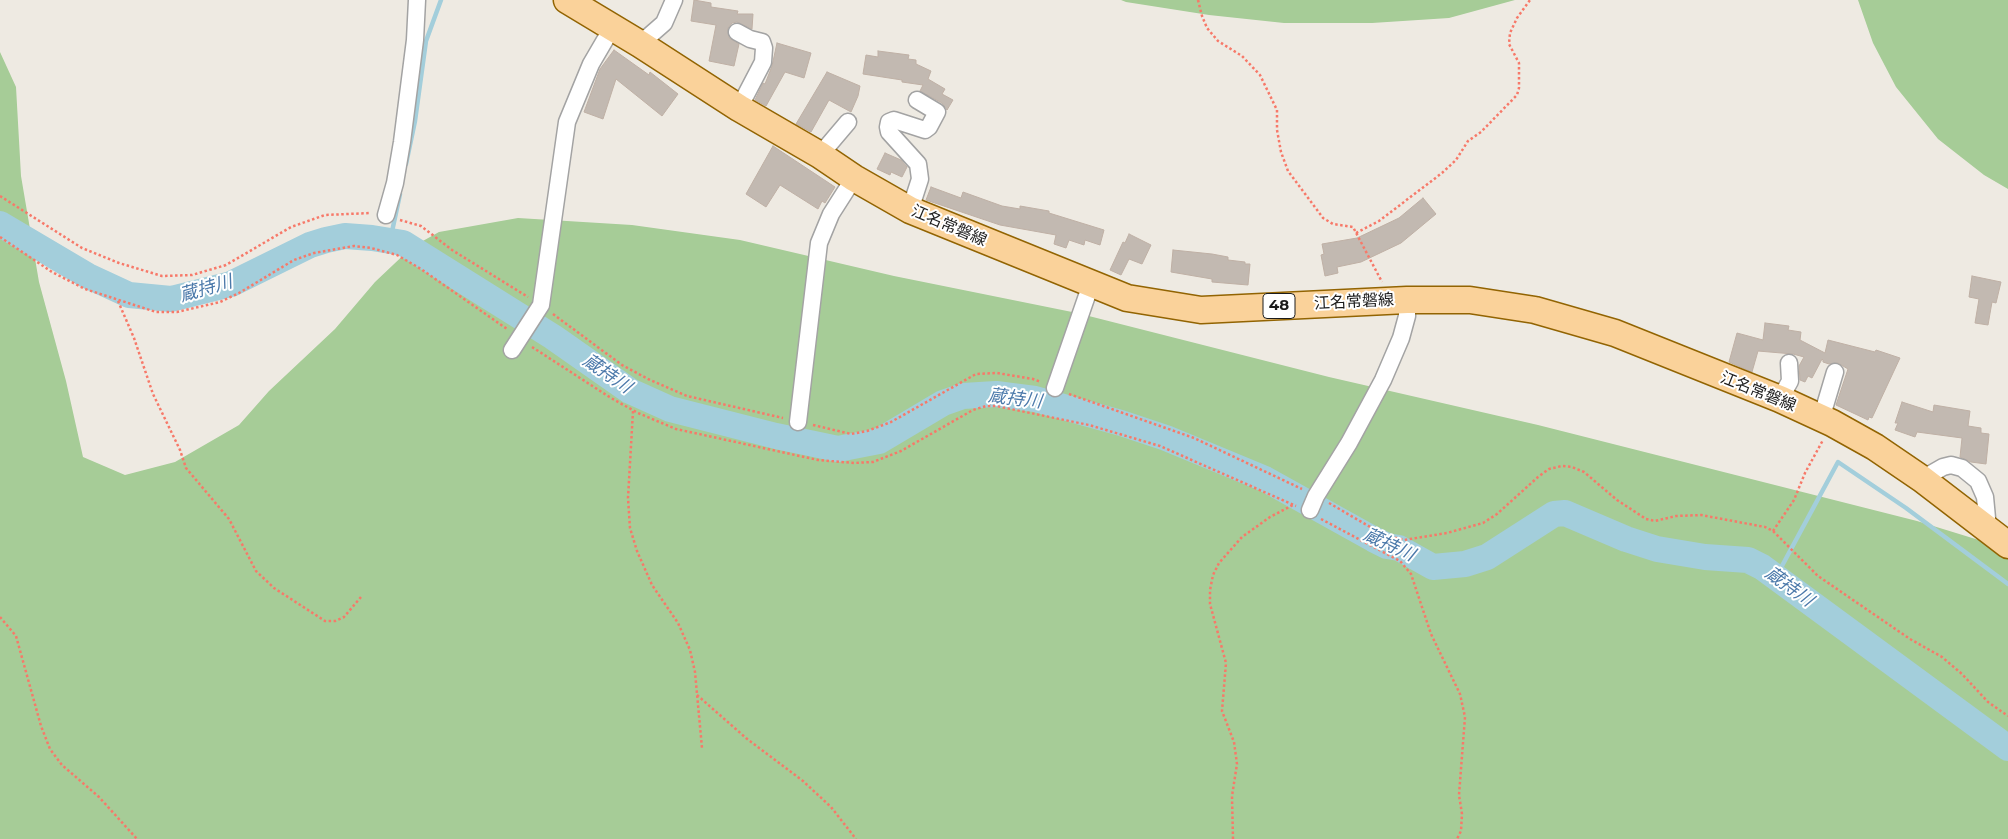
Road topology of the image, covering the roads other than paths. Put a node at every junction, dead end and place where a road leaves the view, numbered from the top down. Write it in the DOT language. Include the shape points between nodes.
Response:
graph roads {
  1 [pos="416,0"];
  2 [pos="567,0"];
  3 [pos="674,0"];
  4 [pos="612,28"];
  5 [pos="737,32"];
  6 [pos="640,44"];
  7 [pos="917,100"];
  8 [pos="739,108"];
  9 [pos="848,122"];
  10 [pos="820,155"];
  11 [pos="854,178"];
  12 [pos="910,210"];
  13 [pos="386,215"];
  14 [pos="1091,284"];
  15 [pos="1397,300"];
  16 [pos="516,344"];
  17 [pos="1789,364"];
  18 [pos="1836,372"];
  19 [pos="1054,388"];
  20 [pos="1780,399"];
  21 [pos="1827,421"];
  22 [pos="798,422"];
  23 [pos="1313,503"];
  24 [pos="2008,545"];
  1 -- 13 [label="street" via="415,40 402,142"];
  2 -- 4 [label="main road, 江名常磐線 / 48"];
  3 -- 6 [label="street" via="664,23"];
  4 -- 6 [label="main road, 江名常磐線 / 48"];
  4 -- 16 [label="street" via="591,64 567,122 541,305"];
  5 -- 8 [label="street" via="762,42 764,48 763,62"];
  6 -- 8 [label="main road, 江名常磐線 / 48"];
  7 -- 12 [label="street" via="937,112 929,127 925,130 894,120 888,127 918,164 920,179"];
  8 -- 10 [label="main road, 江名常磐線 / 48"];
  9 -- 10 [label="street"];
  10 -- 11 [label="main road, 江名常磐線 / 48"];
  11 -- 12 [label="main road, 江名常磐線 / 48"];
  11 -- 22 [label="street" via="831,214 819,244"];
  12 -- 14 [label="main road, 江名常磐線 / 48"];
  14 -- 15 [label="main road, 江名常磐線 / 48" via="1127,298 1201,310"];
  14 -- 19 [label="street"];
  15 -- 20 [label="main road, 江名常磐線 / 48" via="1470,300 1535,310 1615,333"];
  15 -- 23 [label="street" via="1407,316 1383,380"];
  17 -- 20 [label="street" via="1790,381"];
  18 -- 21 [label="street"];
  20 -- 21 [label="main road, 江名常磐線 / 48"];
  21 -- 24 [label="main road, 江名常磐線 / 48" via="1875,447 1922,479"];
}
